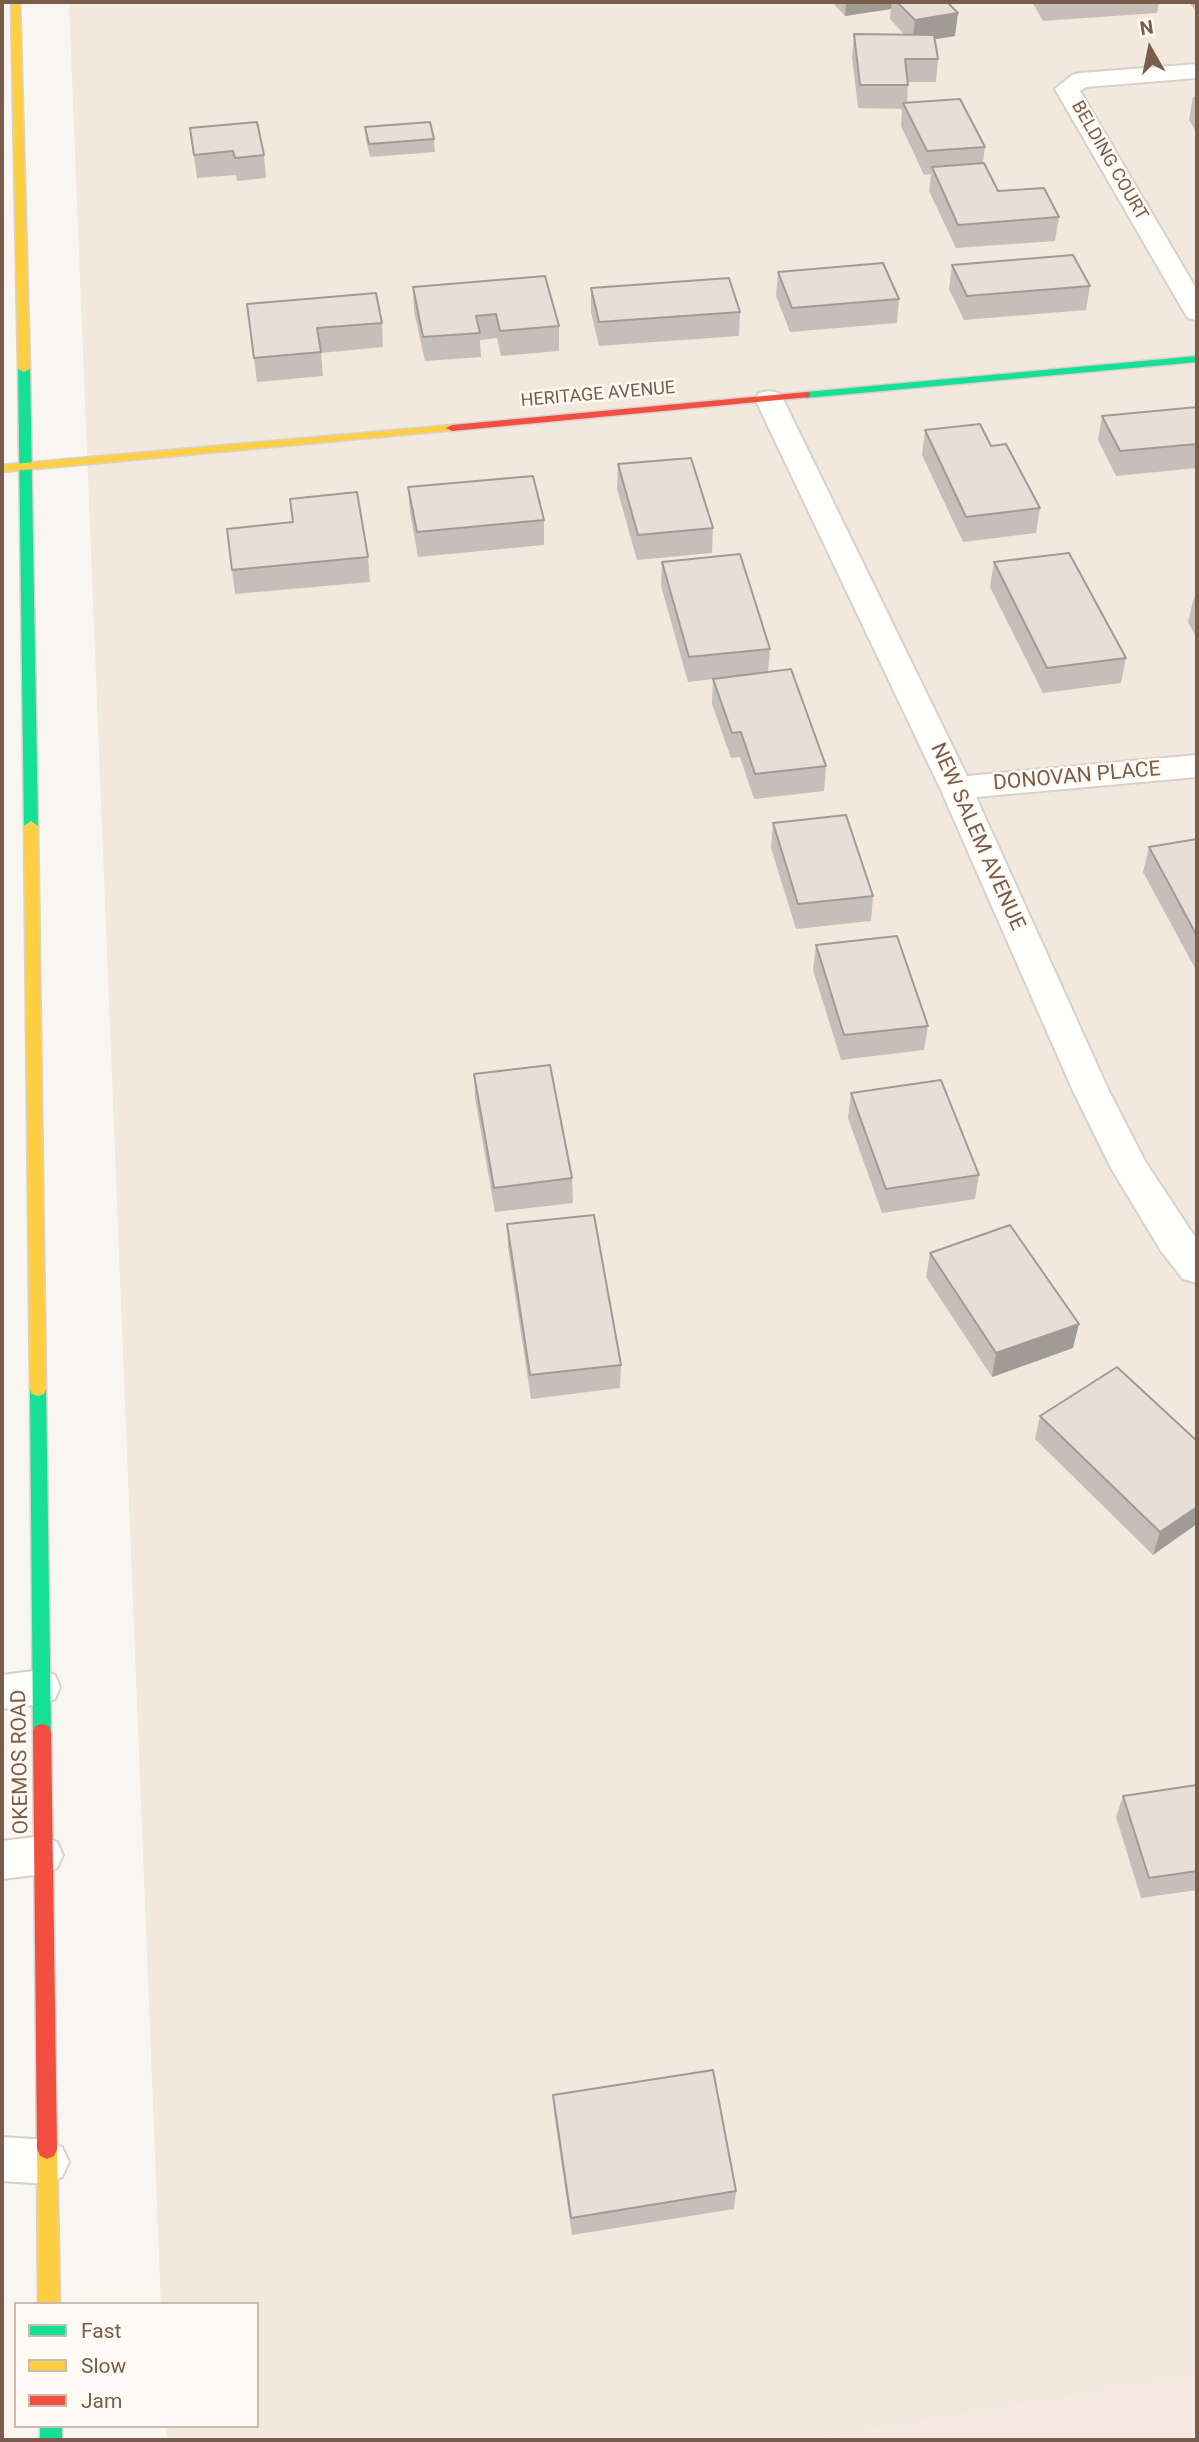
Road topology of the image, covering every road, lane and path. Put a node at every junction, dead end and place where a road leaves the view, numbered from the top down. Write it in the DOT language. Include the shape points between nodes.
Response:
graph roads {
  1 [pos="15,2"];
  2 [pos="1197,71"];
  3 [pos="1197,312"];
  4 [pos="1197,359"];
  5 [pos="769,399"];
  6 [pos="26,466"];
  7 [pos="2,469"];
  8 [pos="1197,765"];
  9 [pos="956,788"];
  10 [pos="1197,1268"];
  11 [pos="41,1688"];
  12 [pos="2,1692"];
  13 [pos="43,1855"];
  14 [pos="2,1860"];
  15 [pos="2,2159"];
  16 [pos="47,2162"];
  17 [pos="49,2302"];
  1 -- 6 [label="main road, OKEMOS ROAD"];
  2 -- 3 [label="street, BELDING COURT" via="1080,80 1067,89"];
  4 -- 5 [label="main road, HERITAGE AVENUE"];
  5 -- 6 [label="main road, HERITAGE AVENUE"];
  5 -- 9 [label="street, NEW SALEM AVENUE"];
  6 -- 7 [label="main road, HERITAGE AVENUE"];
  6 -- 11 [label="main road, OKEMOS ROAD"];
  8 -- 9 [label="street, DONOVAN PLACE"];
  9 -- 10 [label="street, NEW SALEM AVENUE" via="1113,1135 1175,1240"];
  11 -- 12 [label="lane"];
  11 -- 13 [label="main road, OKEMOS ROAD"];
  13 -- 14 [label="lane"];
  13 -- 16 [label="main road, OKEMOS ROAD"];
  15 -- 16 [label="lane"];
  16 -- 17 [label="main road, OKEMOS ROAD"];
}
